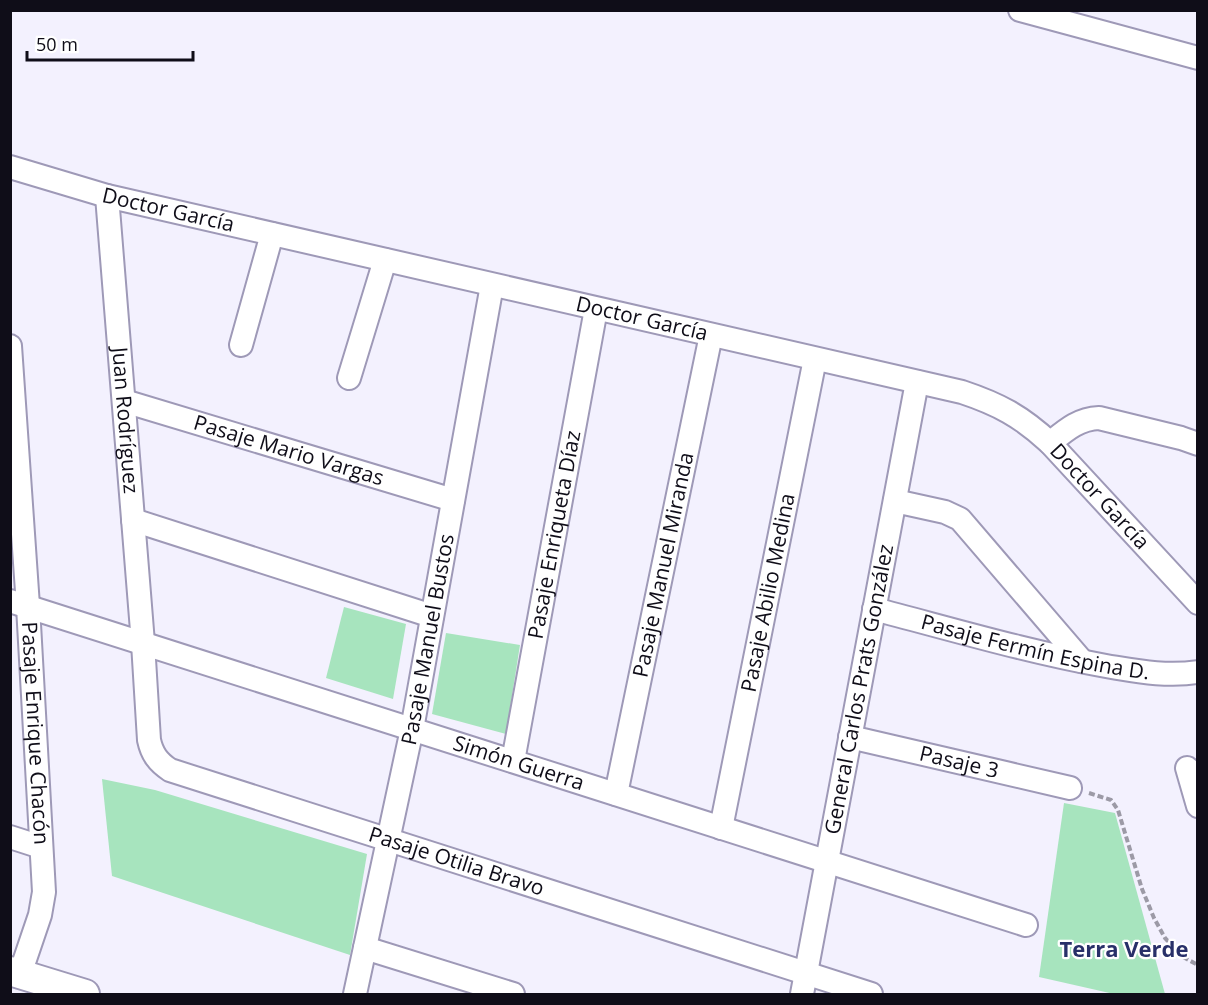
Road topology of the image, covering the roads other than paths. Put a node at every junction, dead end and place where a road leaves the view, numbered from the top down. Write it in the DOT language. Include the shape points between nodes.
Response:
graph roads {
  1 [pos="1020,10"];
  2 [pos="1197,58"];
  3 [pos="10,167"];
  4 [pos="107,196"];
  5 [pos="272,234"];
  6 [pos="385,260"];
  7 [pos="492,285"];
  8 [pos="596,309"];
  9 [pos="711,335"];
  10 [pos="241,345"];
  11 [pos="10,346"];
  12 [pos="11,352"];
  13 [pos="815,359"];
  14 [pos="350,378"];
  15 [pos="917,382"];
  16 [pos="124,401"];
  17 [pos="1050,442"];
  18 [pos="1197,444"];
  19 [pos="15,478"];
  20 [pos="453,500"];
  21 [pos="895,501"];
  22 [pos="133,520"];
  23 [pos="1197,603"];
  24 [pos="19,604"];
  25 [pos="874,609"];
  26 [pos="432,616"];
  27 [pos="143,643"];
  28 [pos="1082,661"];
  29 [pos="1197,672"];
  30 [pos="412,729"];
  31 [pos="850,737"];
  32 [pos="513,761"];
  33 [pos="1187,768"];
  34 [pos="1070,788"];
  35 [pos="616,794"];
  36 [pos="1197,806"];
  37 [pos="721,828"];
  38 [pos="10,837"];
  39 [pos="388,840"];
  40 [pos="41,847"];
  41 [pos="827,862"];
  42 [pos="1026,925"];
  43 [pos="365,948"];
  44 [pos="15,973"];
  45 [pos="804,984"];
  46 [pos="85,994"];
  47 [pos="355,994"];
  48 [pos="513,994"];
  49 [pos="871,994"];
  1 -- 2 [label="street"];
  3 -- 4 [label="street, Doctor García"];
  4 -- 5 [label="street, Doctor García"];
  4 -- 16 [label="street, Juan Rodríguez"];
  5 -- 6 [label="street, Doctor García"];
  5 -- 10 [label="street"];
  6 -- 7 [label="street, Doctor García"];
  6 -- 14 [label="street"];
  7 -- 8 [label="street, Doctor García"];
  7 -- 20 [label="street, Pasaje Manuel Bustos"];
  8 -- 9 [label="street, Doctor García"];
  8 -- 32 [label="street, Pasaje Enriqueta Díaz"];
  9 -- 13 [label="street, Doctor García"];
  9 -- 35 [label="street, Pasaje Manuel Miranda"];
  11 -- 12 [label="street, Pasaje Enrique Chacón"];
  12 -- 19 [label="street, Pasaje Enrique Chacón"];
  13 -- 15 [label="street, Doctor García"];
  13 -- 37 [label="street, Pasaje Abilio Medina"];
  15 -- 17 [label="street, Doctor García" via="985,400 1023,420"];
  15 -- 21 [label="street, General Carlos Prats González"];
  16 -- 20 [label="street, Pasaje Mario Vargas"];
  16 -- 22 [label="street, Juan Rodríguez"];
  17 -- 18 [label="street" via="1080,421 1099,418"];
  17 -- 23 [label="street, Doctor García"];
  19 -- 24 [label="street, Pasaje Enrique Chacón"];
  20 -- 26 [label="street, Pasaje Manuel Bustos"];
  21 -- 25 [label="street, General Carlos Prats González"];
  21 -- 28 [label="street" via="960,519"];
  22 -- 26 [label="street"];
  22 -- 27 [label="street, Juan Rodríguez"];
  24 -- 27 [label="street, Simón Guerra"];
  24 -- 40 [label="street, Pasaje Enrique Chacón"];
  25 -- 28 [label="street, Pasaje Fermín Espina D."];
  25 -- 31 [label="street, General Carlos Prats González"];
  26 -- 30 [label="street, Pasaje Manuel Bustos"];
  27 -- 30 [label="street, Simón Guerra"];
  27 -- 39 [label="street, Pasaje Otilia Bravo" via="149,740 162,765"];
  28 -- 29 [label="street, Pasaje Fermín Espina D." via="1158,674"];
  30 -- 32 [label="street, Simón Guerra"];
  30 -- 39 [label="street, Pasaje Manuel Bustos"];
  31 -- 34 [label="street, Pasaje 3"];
  31 -- 41 [label="street, General Carlos Prats González"];
  32 -- 35 [label="street, Simón Guerra"];
  33 -- 36 [label="street"];
  35 -- 37 [label="street, Simón Guerra"];
  37 -- 41 [label="street, Simón Guerra"];
  38 -- 40 [label="street"];
  39 -- 43 [label="street, Pasaje Manuel Bustos"];
  39 -- 45 [label="street, Pasaje Otilia Bravo"];
  40 -- 44 [label="street, Pasaje Enrique Chacón" via="44,892 40,915"];
  41 -- 42 [label="street, Simón Guerra"];
  41 -- 45 [label="street, General Carlos Prats González"];
  43 -- 47 [label="street, Pasaje Manuel Bustos"];
  43 -- 48 [label="street"];
  44 -- 46 [label="street"];
  45 -- 49 [label="street, Pasaje Otilia Bravo"];
}
